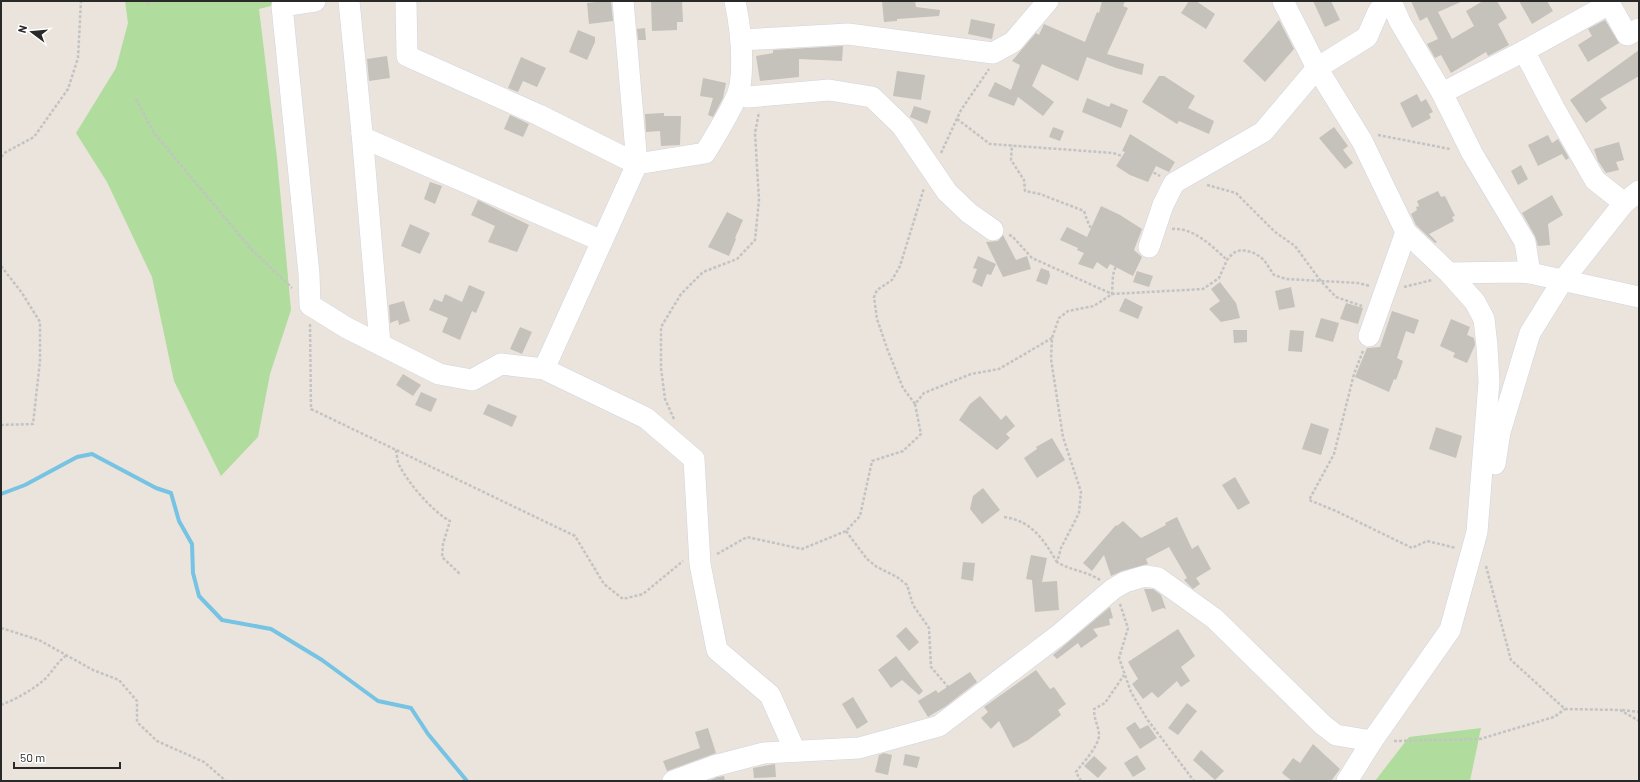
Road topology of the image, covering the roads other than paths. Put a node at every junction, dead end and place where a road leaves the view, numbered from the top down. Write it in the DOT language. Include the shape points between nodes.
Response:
graph roads {
  1 [pos="315,1"];
  2 [pos="349,1"];
  3 [pos="406,1"];
  4 [pos="623,1"];
  5 [pos="735,1"];
  6 [pos="1048,1"];
  7 [pos="1283,1"];
  8 [pos="1387,1"];
  9 [pos="1391,1"];
  10 [pos="1608,2"];
  11 [pos="1639,29"];
  12 [pos="742,40"];
  13 [pos="1524,51"];
  14 [pos="1317,68"];
  15 [pos="740,89"];
  16 [pos="1442,93"];
  17 [pos="362,133"];
  18 [pos="637,164"];
  19 [pos="1631,197"];
  20 [pos="993,230"];
  21 [pos="1406,232"];
  22 [pos="1151,239"];
  23 [pos="602,241"];
  24 [pos="1449,273"];
  25 [pos="1530,273"];
  26 [pos="1563,280"];
  27 [pos="1639,297"];
  28 [pos="1370,336"];
  29 [pos="380,344"];
  30 [pos="544,369"];
  31 [pos="1478,548"];
  32 [pos="1372,741"];
  33 [pos="795,751"];
  34 [pos="673,781"];
  35 [pos="1347,781"];
  1 -- 29 [label="street" via="282,6 310,305 347,328"];
  2 -- 17 [label="street"];
  3 -- 18 [label="street" via="407,56 539,115"];
  4 -- 18 [label="street"];
  5 -- 12 [label="street"];
  6 -- 12 [label="street" via="1013,42 994,53 848,34"];
  7 -- 14 [label="street"];
  8 -- 14 [label="street" via="1378,12 1366,37"];
  9 -- 16 [label="street" via="1400,22"];
  10 -- 11 [label="street" via="1627,35"];
  10 -- 13 [label="street"];
  12 -- 15 [label="street"];
  13 -- 16 [label="street"];
  13 -- 19 [label="street" via="1595,180"];
  14 -- 21 [label="street" via="1355,130"];
  14 -- 22 [label="street" via="1263,132 1174,183"];
  15 -- 18 [label="street" via="705,153"];
  15 -- 20 [label="street" via="743,96 829,90 872,97 902,126 948,192 969,213"];
  16 -- 25 [label="street" via="1472,153 1525,242"];
  17 -- 23 [label="street" via="366,139"];
  17 -- 29 [label="street"];
  18 -- 23 [label="street"];
  19 -- 26 [label="street"];
  21 -- 24 [label="street"];
  21 -- 28 [label="street"];
  23 -- 30 [label="street"];
  24 -- 25 [label="street"];
  24 -- 31 [label="street" via="1475,302 1481,313 1487,346 1489,382"];
  25 -- 26 [label="street"];
  26 -- 27 [label="street"];
  26 -- 31 [label="street" via="1530,333 1500,432"];
  29 -- 30 [label="street" via="439,374 472,380 501,364"];
  30 -- 33 [label="street" via="646,418 694,459 700,564 717,650 770,695"];
  31 -- 32 [label="street" via="1450,630"];
  32 -- 33 [label="street" via="1336,735 1215,619 1158,578 1145,576 1113,589 1060,634 939,726 859,748"];
  32 -- 35 [label="street"];
  33 -- 34 [label="street" via="764,753 714,766"];
}
